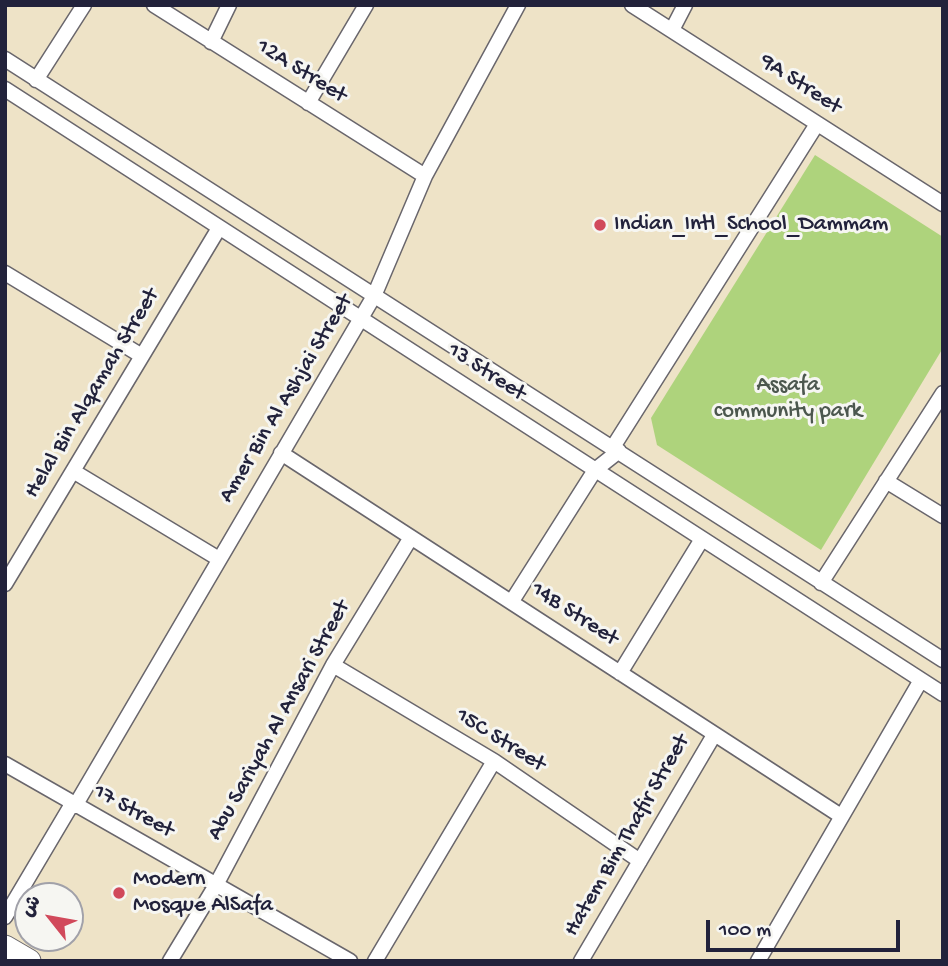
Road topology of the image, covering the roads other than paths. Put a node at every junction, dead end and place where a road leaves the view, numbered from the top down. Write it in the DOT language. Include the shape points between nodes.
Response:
graph roads {
  1 [pos="83,5"];
  2 [pos="154,5"];
  3 [pos="229,5"];
  4 [pos="366,5"];
  5 [pos="518,5"];
  6 [pos="632,5"];
  7 [pos="685,5"];
  8 [pos="672,30"];
  9 [pos="211,42"];
  10 [pos="5,60"];
  11 [pos="36,80"];
  12 [pos="5,89"];
  13 [pos="308,103"];
  14 [pos="817,124"];
  15 [pos="425,176"];
  16 [pos="943,204"];
  17 [pos="219,228"];
  18 [pos="5,273"];
  19 [pos="374,296"];
  20 [pos="360,319"];
  21 [pos="142,356"];
  22 [pos="943,393"];
  23 [pos="616,449"];
  24 [pos="281,453"];
  25 [pos="595,470"];
  26 [pos="74,471"];
  27 [pos="886,481"];
  28 [pos="943,516"];
  29 [pos="410,539"];
  30 [pos="702,539"];
  31 [pos="219,559"];
  32 [pos="821,583"];
  33 [pos="5,584"];
  34 [pos="512,601"];
  35 [pos="943,660"];
  36 [pos="333,665"];
  37 [pos="620,673"];
  38 [pos="921,680"];
  39 [pos="943,694"];
  40 [pos="714,735"];
  41 [pos="494,761"];
  42 [pos="5,764"];
  43 [pos="74,805"];
  44 [pos="841,816"];
  45 [pos="640,861"];
  46 [pos="216,885"];
  47 [pos="5,917"];
  48 [pos="5,947"];
  49 [pos="29,961"];
  50 [pos="170,961"];
  51 [pos="350,961"];
  52 [pos="375,961"];
  53 [pos="581,961"];
  54 [pos="758,961"];
  1 -- 11 [label="street"];
  2 -- 9 [label="street, 12A Street"];
  3 -- 9 [label="street"];
  4 -- 13 [label="street"];
  5 -- 15 [label="street, Amer Bin Al Ashjai Street"];
  6 -- 8 [label="street, 9A Street"];
  7 -- 8 [label="street"];
  8 -- 14 [label="street, 9A Street"];
  9 -- 13 [label="street, 12A Street"];
  10 -- 11 [label="street, 13 Street"];
  11 -- 19 [label="street, 13 Street"];
  12 -- 17 [label="street, 13 Street"];
  13 -- 15 [label="street, 12A Street"];
  14 -- 16 [label="street, 9A Street"];
  14 -- 23 [label="street"];
  15 -- 19 [label="street, Amer Bin Al Ashjai Street"];
  17 -- 20 [label="street, 13 Street"];
  17 -- 21 [label="street, Helal Bin Alqamah Street"];
  18 -- 21 [label="street"];
  19 -- 20 [label="street, Amer Bin Al Ashjai Street"];
  19 -- 23 [label="street, 13 Street"];
  20 -- 24 [label="street, Amer Bin Al Ashjai Street"];
  20 -- 25 [label="street, 13 Street"];
  21 -- 26 [label="street, Helal Bin Alqamah Street"];
  22 -- 27 [label="street"];
  23 -- 25 [label="street"];
  23 -- 32 [label="street, 13 Street"];
  24 -- 29 [label="street, 14B Street"];
  24 -- 31 [label="street, Amer Bin Al Ashjai Street"];
  25 -- 30 [label="street, 13 Street"];
  25 -- 34 [label="street"];
  26 -- 31 [label="street"];
  26 -- 33 [label="street, Helal Bin Alqamah Street"];
  27 -- 28 [label="street"];
  27 -- 32 [label="street"];
  29 -- 34 [label="street, 14B Street"];
  29 -- 36 [label="street, Abu Sariyah Al Ansari Street"];
  30 -- 37 [label="street"];
  30 -- 38 [label="street, 13 Street"];
  31 -- 43 [label="street, Amer Bin Al Ashjai Street"];
  32 -- 35 [label="street, 13 Street"];
  34 -- 37 [label="street, 14B Street"];
  36 -- 41 [label="street, 15C Street"];
  36 -- 46 [label="street, Abu Sariyah Al Ansari Street"];
  37 -- 40 [label="street, 14B Street"];
  38 -- 39 [label="street, 13 Street"];
  38 -- 44 [label="street"];
  40 -- 44 [label="street, 14B Street"];
  40 -- 45 [label="street, Hatem Bim Thafir Street"];
  41 -- 45 [label="street, 15C Street"];
  41 -- 52 [label="street"];
  42 -- 43 [label="street, 17 Street"];
  43 -- 46 [label="street, 17 Street"];
  43 -- 47 [label="street, Amer Bin Al Ashjai Street"];
  44 -- 54 [label="street"];
  45 -- 53 [label="street, Hatem Bim Thafir Street"];
  46 -- 50 [label="street, Abu Sariyah Al Ansari Street"];
  46 -- 51 [label="street, 17 Street"];
  48 -- 49 [label="main road"];
}
